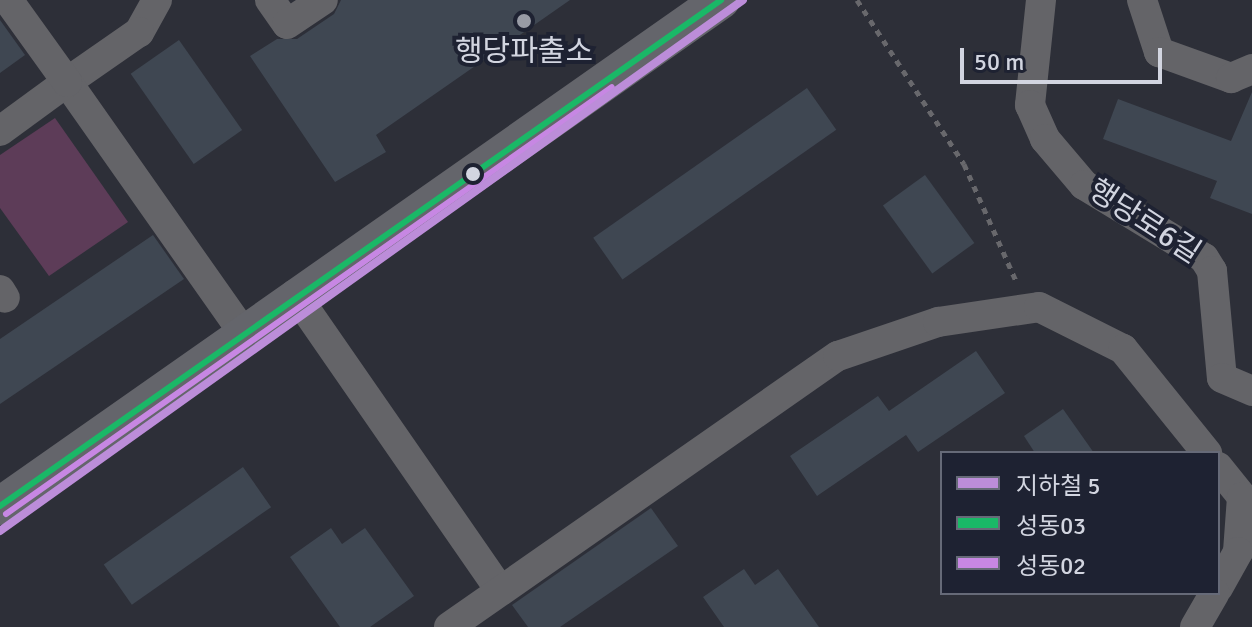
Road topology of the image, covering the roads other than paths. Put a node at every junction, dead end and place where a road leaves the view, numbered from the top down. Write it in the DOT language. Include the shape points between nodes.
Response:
graph roads {
  1 [pos="8,0"];
  2 [pos="157,0"];
  3 [pos="270,0"];
  4 [pos="323,0"];
  5 [pos="721,0"];
  6 [pos="1041,0"];
  7 [pos="1142,0"];
  8 [pos="1252,69"];
  9 [pos="67,82"];
  10 [pos="0,131"];
  11 [pos="295,294"];
  12 [pos="242,331"];
  13 [pos="1252,391"];
  14 [pos="1205,451"];
  15 [pos="1220,470"];
  16 [pos="0,506"];
  17 [pos="1220,584"];
  18 [pos="501,591"];
  19 [pos="1214,595"];
  20 [pos="449,627"];
  21 [pos="1195,627"];
  1 -- 9 [label="street"];
  2 -- 9 [label="street" via="139,32"];
  3 -- 4 [label="street" via="287,24"];
  5 -- 11 [label="main road"];
  6 -- 13 [label="street, 행당로6길" via="1030,105 1045,139 1084,185 1204,258 1212,271 1222,378"];
  7 -- 8 [label="street" via="1159,52 1231,78"];
  9 -- 10 [label="street"];
  9 -- 12 [label="street"];
  11 -- 12 [label="main road"];
  11 -- 18 [label="street"];
  12 -- 16 [label="main road"];
  14 -- 18 [label="street" via="1123,349 1039,307 938,322 838,356"];
  15 -- 17 [label="street" via="1242,497 1238,552"];
  18 -- 20 [label="street"];
  19 -- 21 [label="street"];
}
